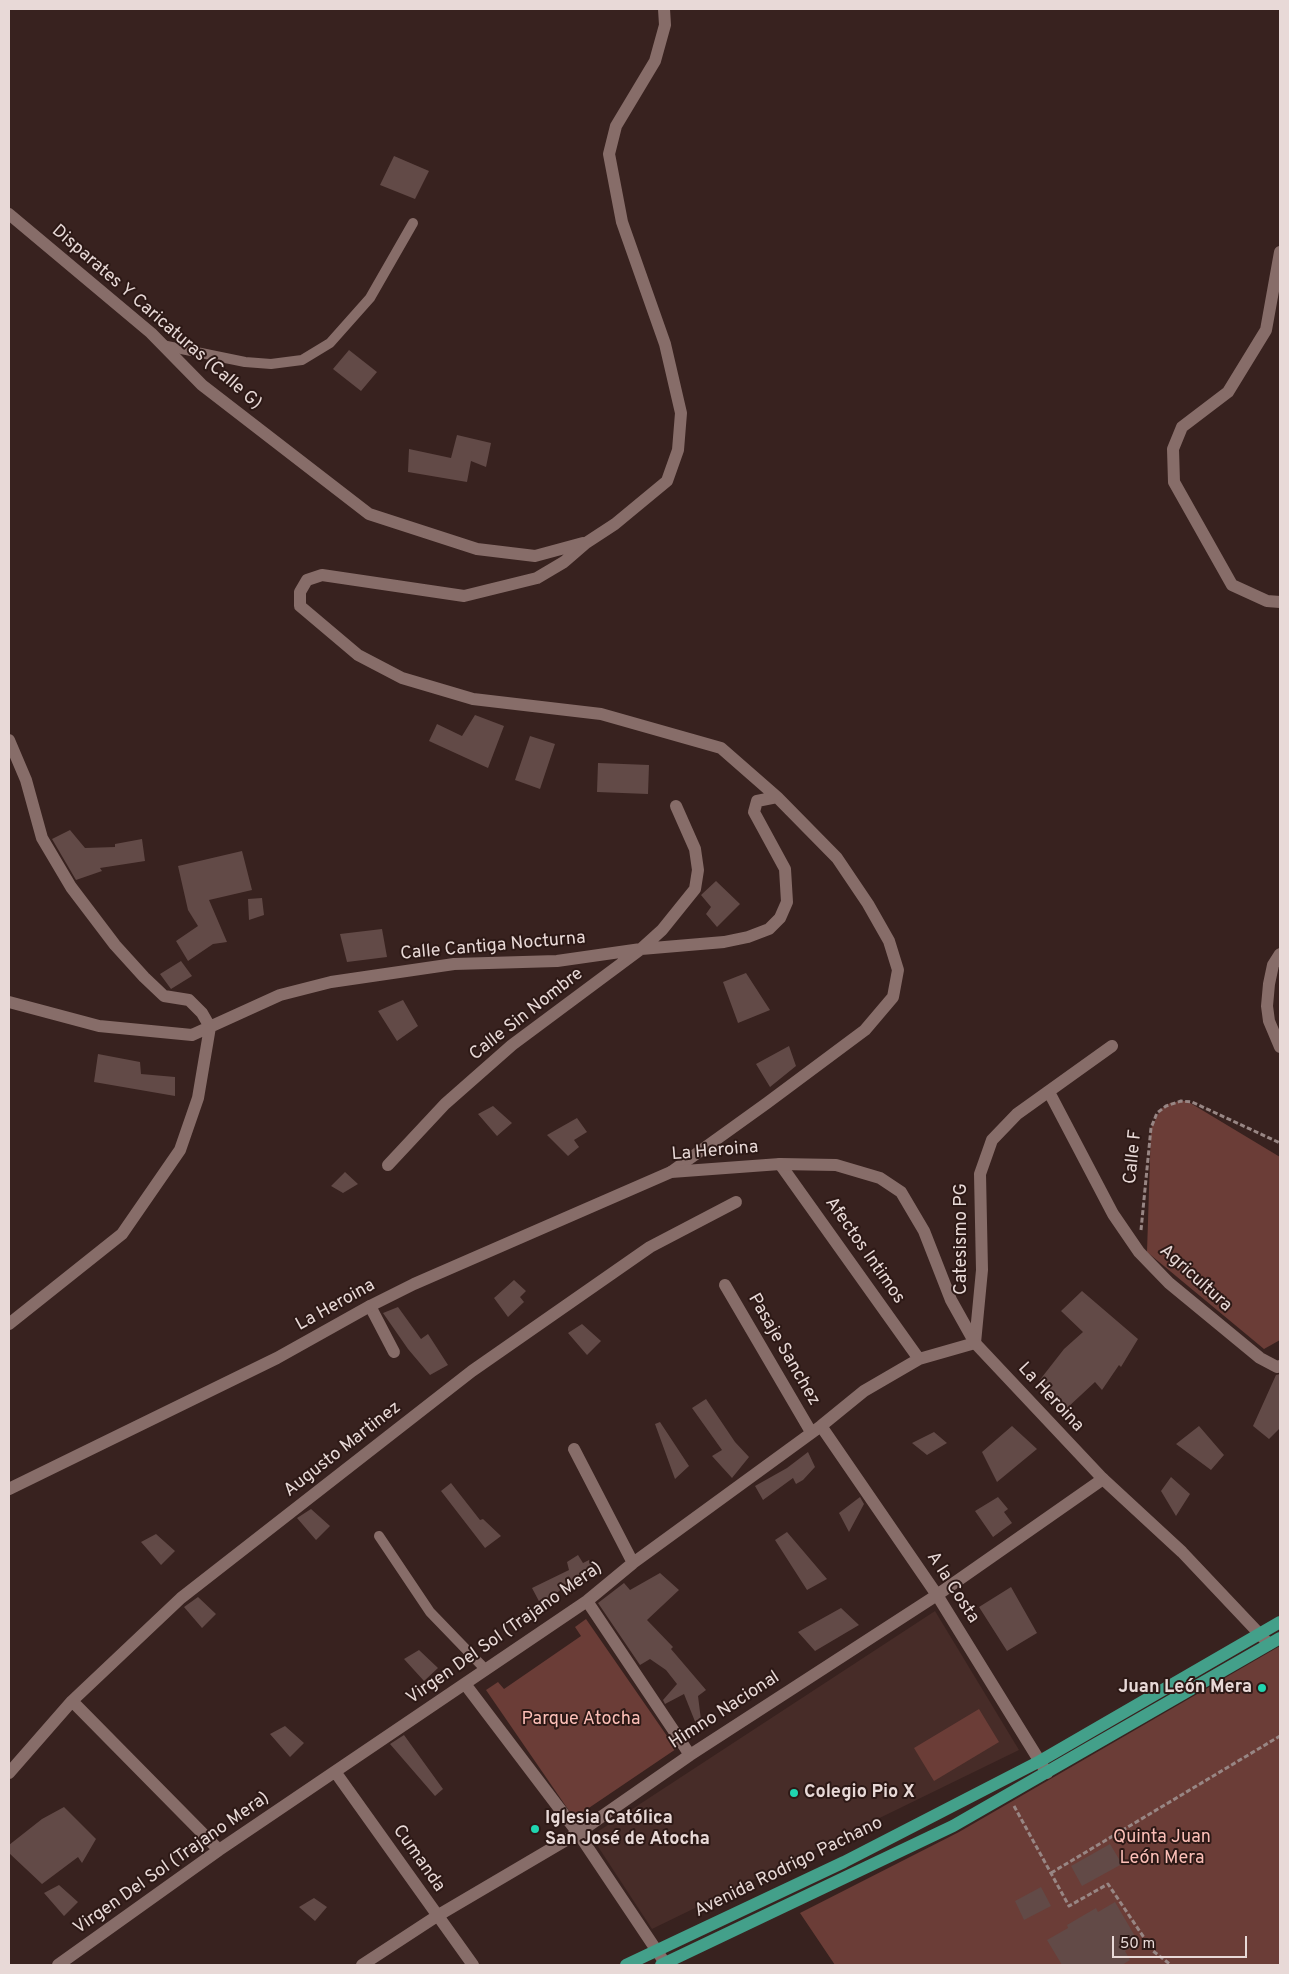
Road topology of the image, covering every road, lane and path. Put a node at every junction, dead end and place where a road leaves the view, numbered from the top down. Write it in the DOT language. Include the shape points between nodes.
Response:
graph roads {
  1 [pos="664,9"];
  2 [pos="9,214"];
  3 [pos="413,223"];
  4 [pos="1280,252"];
  5 [pos="162,345"];
  6 [pos="586,543"];
  7 [pos="1280,602"];
  8 [pos="9,740"];
  9 [pos="777,797"];
  10 [pos="676,806"];
  11 [pos="641,949"];
  12 [pos="1279,954"];
  13 [pos="9,1002"];
  14 [pos="210,1027"];
  15 [pos="1112,1046"];
  16 [pos="1280,1047"];
  17 [pos="1049,1092"];
  18 [pos="1280,1143"];
  19 [pos="780,1164"];
  20 [pos="388,1165"];
  21 [pos="670,1172"];
  22 [pos="736,1202"];
  23 [pos="1139,1252"];
  24 [pos="725,1285"];
  25 [pos="370,1306"];
  26 [pos="9,1324"];
  27 [pos="975,1343"];
  28 [pos="394,1352"];
  29 [pos="919,1359"];
  30 [pos="1280,1366"];
  31 [pos="816,1429"];
  32 [pos="574,1449"];
  33 [pos="1103,1479"];
  34 [pos="9,1489"];
  35 [pos="379,1536"];
  36 [pos="633,1563"];
  37 [pos="937,1595"];
  38 [pos="587,1601"];
  39 [pos="1280,1622"];
  40 [pos="1261,1634"];
  41 [pos="1275,1641"];
  42 [pos="486,1670"];
  43 [pos="465,1684"];
  44 [pos="72,1701"];
  45 [pos="1280,1736"];
  46 [pos="690,1755"];
  47 [pos="1040,1761"];
  48 [pos="9,1772"];
  49 [pos="336,1772"];
  50 [pos="1047,1773"];
  51 [pos="1012,1802"];
  52 [pos="578,1833"];
  53 [pos="219,1850"];
  54 [pos="1051,1873"];
  55 [pos="437,1916"];
  56 [pos="659,1950"];
  57 [pos="663,1964"];
  58 [pos="58,1965"];
  59 [pos="362,1965"];
  60 [pos="473,1965"];
  61 [pos="626,1965"];
  62 [pos="1171,1965"];
  1 -- 6 [label="street" via="665,25 655,61 616,126 609,154 622,222 665,344 681,412 678,450 667,482"];
  2 -- 5 [label="street, Disparates Y Caricaturas (Calle G)"];
  3 -- 5 [label="lane" via="370,298 330,343 302,360 271,364 245,362"];
  4 -- 7 [label="street" via="1266,330 1228,392 1182,427 1172,449 1174,482 1232,585 1267,602"];
  5 -- 6 [label="street, Disparates Y Caricaturas (Calle G)" via="202,385 369,514 477,549 535,556"];
  6 -- 9 [label="street" via="564,562 537,578 464,596 322,575 307,580 300,592 300,606 358,655 402,678 473,699 602,714 721,748"];
  8 -- 14 [label="street" via="26,780 42,838 71,887 115,945 164,996 189,1000"];
  9 -- 11 [label="street, Calle Cantiga Nocturna" via="757,801 754,812 785,869 787,902 775,924 769,930 724,942"];
  9 -- 21 [label="street" via="837,858 889,941 898,970 893,997 865,1030"];
  10 -- 11 [label="street, Calle Sin Nombre" via="695,849 698,870 695,889 662,930"];
  11 -- 14 [label="street, Calle Cantiga Nocturna" via="557,961 454,964 331,982 280,995"];
  11 -- 20 [label="street, Calle Sin Nombre" via="512,1045 445,1104"];
  12 -- 16 [label="street" via="1268,984 1267,1006 1269,1021"];
  13 -- 14 [label="street, Calle Cantiga Nocturna" via="99,1026 192,1035"];
  14 -- 26 [label="street" via="198,1098 180,1150 122,1234"];
  15 -- 17 [label="street, Catesismo PG"];
  17 -- 23 [label="street, Agricultura" via="1113,1214"];
  17 -- 27 [label="street, Catesismo PG" via="1017,1114 992,1140 980,1174 982,1270"];
  18 -- 23 [label="path, Calle F" via="1192,1102 1176,1102 1161,1109 1150,1128"];
  19 -- 21 [label="street, La Heroina"];
  19 -- 27 [label="street, La Heroina" via="836,1165 880,1178 901,1192 924,1231 951,1300"];
  19 -- 29 [label="street, Afectos Intimos"];
  21 -- 25 [label="street, La Heroina"];
  22 -- 44 [label="street, Augusto Martinez" via="650,1247 472,1371 181,1598"];
  23 -- 30 [label="street, Agricultura" via="1169,1283 1260,1358"];
  24 -- 31 [label="street, Pasaje Sanchez"];
  25 -- 28 [label="street"];
  25 -- 34 [label="street, La Heroina" via="277,1358"];
  27 -- 29 [label="street, Virgen Del Sol (Trajano Mera)"];
  27 -- 33 [label="street, La Heroina"];
  29 -- 31 [label="street, Virgen Del Sol (Trajano Mera)" via="864,1391"];
  31 -- 36 [label="street, Virgen Del Sol (Trajano Mera)"];
  31 -- 37 [label="street, A la Costa"];
  32 -- 36 [label="street"];
  33 -- 37 [label="street, Himno Nacional"];
  33 -- 40 [label="street, La Heroina" via="1182,1552"];
  35 -- 42 [label="lane" via="430,1612"];
  36 -- 38 [label="street, Virgen Del Sol (Trajano Mera)"];
  37 -- 46 [label="street, Himno Nacional"];
  37 -- 47 [label="street, A la Costa"];
  38 -- 42 [label="street, Virgen Del Sol (Trajano Mera)"];
  38 -- 46 [label="street"];
  39 -- 40 [label="main road, Avenida Rodrigo Pachano"];
  40 -- 41 [label="street, La Heroina"];
  40 -- 47 [label="main road, Avenida Rodrigo Pachano"];
  41 -- 50 [label="main road, Avenida Rodrigo Pachano"];
  42 -- 43 [label="street, Virgen Del Sol (Trajano Mera)"];
  43 -- 49 [label="street, Virgen Del Sol (Trajano Mera)"];
  43 -- 52 [label="street"];
  44 -- 48 [label="street, Augusto Martinez"];
  44 -- 53 [label="street"];
  45 -- 54 [label="path"];
  46 -- 52 [label="street, Himno Nacional"];
  47 -- 50 [label="street, A la Costa"];
  47 -- 56 [label="main road, Avenida Rodrigo Pachano" via="844,1862"];
  49 -- 53 [label="street, Virgen Del Sol (Trajano Mera)"];
  49 -- 55 [label="street, Cumanda"];
  50 -- 57 [label="main road, Avenida Rodrigo Pachano" via="953,1826"];
  51 -- 54 [label="path"];
  52 -- 55 [label="street, Himno Nacional"];
  52 -- 56 [label="street"];
  53 -- 58 [label="street, Virgen Del Sol (Trajano Mera)"];
  54 -- 62 [label="path" via="1069,1906 1108,1884 1153,1951"];
  55 -- 59 [label="street, Himno Nacional"];
  55 -- 60 [label="street, Cumanda"];
  56 -- 57 [label="street"];
  56 -- 61 [label="main road, Avenida Rodrigo Pachano"];
}
